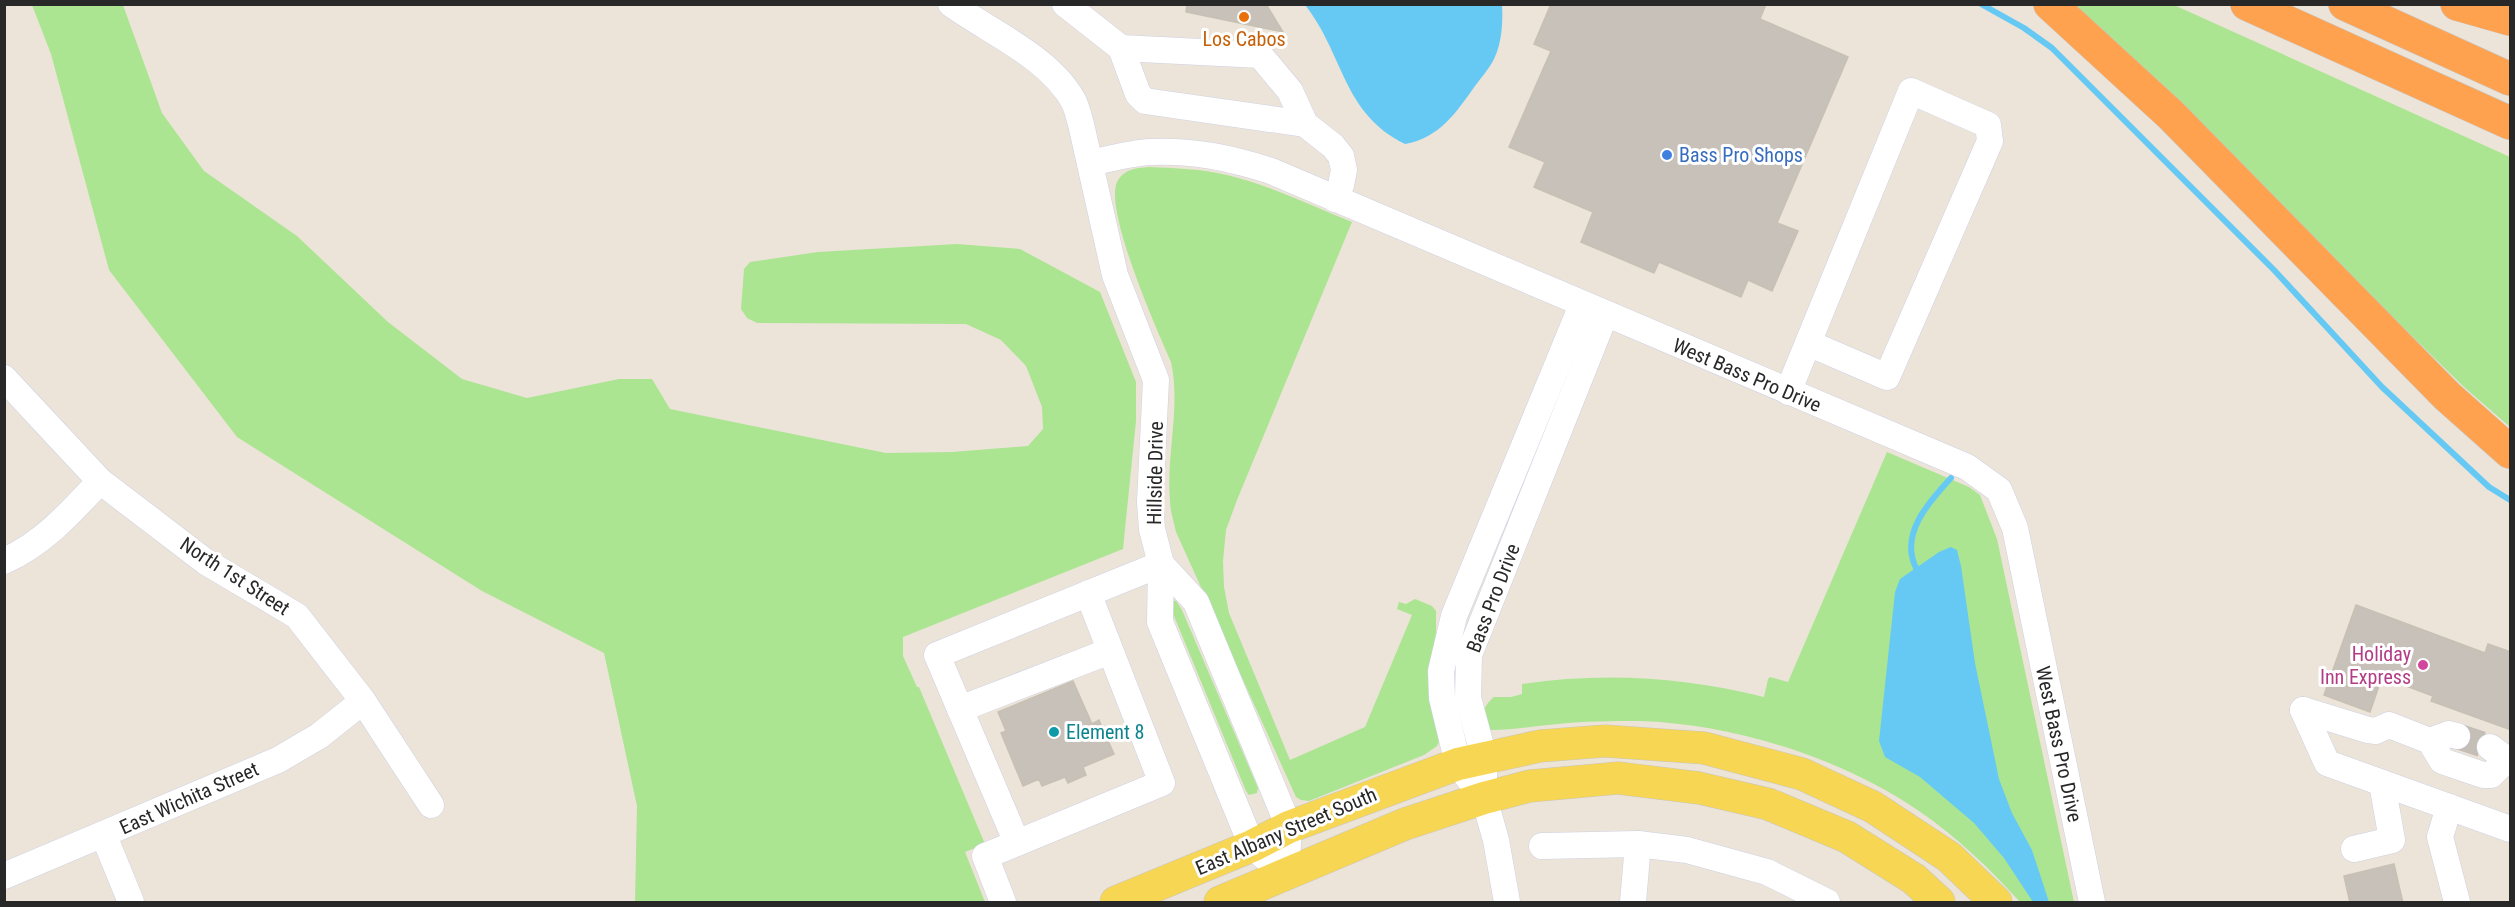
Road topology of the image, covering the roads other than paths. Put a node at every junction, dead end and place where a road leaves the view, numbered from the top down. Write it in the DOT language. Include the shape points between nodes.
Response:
graph roads {
  1 [pos="951,4"];
  2 [pos="1065,4"];
  3 [pos="2050,4"];
  4 [pos="2247,4"];
  5 [pos="2345,4"];
  6 [pos="2457,4"];
  7 [pos="2511,19"];
  8 [pos="1121,48"];
  9 [pos="2511,79"];
  10 [pos="2511,123"];
  11 [pos="1305,124"];
  12 [pos="1090,163"];
  13 [pos="1335,199"];
  14 [pos="1593,310"];
  15 [pos="1808,343"];
  16 [pos="4,378"];
  17 [pos="1788,392"];
  18 [pos="2511,452"];
  19 [pos="100,481"];
  20 [pos="4,561"];
  21 [pos="1161,564"];
  22 [pos="1088,593"];
  23 [pos="1110,651"];
  24 [pos="363,701"];
  25 [pos="960,709"];
  26 [pos="2457,736"];
  27 [pos="2430,741"];
  28 [pos="2501,759"];
  29 [pos="1471,761"];
  30 [pos="2382,783"];
  31 [pos="1484,798"];
  32 [pos="431,805"];
  33 [pos="2449,807"];
  34 [pos="1289,827"];
  35 [pos="2511,829"];
  36 [pos="104,836"];
  37 [pos="1017,843"];
  38 [pos="1638,844"];
  39 [pos="1252,846"];
  40 [pos="1542,846"];
  41 [pos="2354,849"];
  42 [pos="1286,875"];
  43 [pos="4,876"];
  44 [pos="130,903"];
  45 [pos="1003,903"];
  46 [pos="1116,903"];
  47 [pos="1220,903"];
  48 [pos="1507,903"];
  49 [pos="1633,903"];
  50 [pos="1827,903"];
  51 [pos="1939,903"];
  52 [pos="1996,903"];
  53 [pos="2092,903"];
  54 [pos="2457,903"];
  1 -- 12 [label="street, Hillside Drive" via="1019,48 1059,82 1073,102"];
  2 -- 8 [label="street"];
  3 -- 18 [label="highway" via="2171,115 2447,396"];
  4 -- 10 [label="highway"];
  5 -- 9 [label="highway"];
  6 -- 7 [label="highway"];
  8 -- 11 [label="street" via="1138,94 1145,101"];
  8 -- 11 [label="street" via="1260,55 1290,91"];
  11 -- 13 [label="street" via="1341,156 1344,170"];
  12 -- 13 [label="street, West Bass Pro Drive" via="1148,152 1228,157"];
  12 -- 21 [label="street, Hillside Drive" via="1115,275 1156,380 1150,502"];
  13 -- 14 [label="street, West Bass Pro Drive"];
  14 -- 17 [label="street, West Bass Pro Drive"];
  14 -- 29 [label="street, Bass Pro Drive" via="1469,654"];
  15 -- 15 [label="street" via="1911,91 1988,125 1990,141 1887,377"];
  15 -- 17 [label="street"];
  16 -- 19 [label="street, North 1st Street"];
  17 -- 53 [label="street, West Bass Pro Drive" via="1967,467 1999,490 2015,528"];
  19 -- 20 [label="street" via="28,551"];
  19 -- 24 [label="street, North 1st Street" via="206,562 297,616"];
  21 -- 22 [label="street"];
  21 -- 34 [label="street, Hillside Drive" via="1196,602"];
  21 -- 39 [label="street" via="1160,622"];
  22 -- 23 [label="street"];
  22 -- 25 [label="street" via="937,656"];
  23 -- 25 [label="street"];
  23 -- 37 [label="street" via="1162,783"];
  24 -- 32 [label="street, North 1st Street"];
  24 -- 36 [label="street, East Wichita Street" via="319,736 278,760"];
  25 -- 37 [label="street"];
  26 -- 27 [label="street" via="2449,734"];
  27 -- 28 [label="street" via="2442,761 2483,775 2491,775"];
  27 -- 30 [label="street" via="2389,725 2368,730 2303,710 2327,764"];
  29 -- 31 [label="street, Bass Pro Drive"];
  29 -- 34 [label="main road, East Albany Street South"];
  29 -- 52 [label="main road, East Albany Street South" via="1540,746 1605,741 1704,748 1802,774 1873,807 1949,857"];
  30 -- 33 [label="street"];
  30 -- 41 [label="street" via="2392,840"];
  31 -- 42 [label="main road, East Albany Street South" via="1405,824"];
  31 -- 48 [label="street, Bass Pro Drive"];
  31 -- 51 [label="main road, East Albany Street South" via="1530,786 1618,778 1699,788 1768,804 1847,837 1914,879"];
  33 -- 35 [label="street"];
  33 -- 54 [label="street" via="2440,837"];
  34 -- 39 [label="main road, East Albany Street South"];
  34 -- 42 [label="street, Hillside Drive"];
  36 -- 43 [label="street, East Wichita Street"];
  36 -- 44 [label="street"];
  37 -- 45 [label="street" via="985,856"];
  38 -- 40 [label="street"];
  38 -- 49 [label="street"];
  38 -- 50 [label="street" via="1687,850 1767,872"];
  39 -- 42 [label="street"];
  39 -- 46 [label="main road, East Albany Street South"];
  42 -- 47 [label="main road, East Albany Street South"];
}
